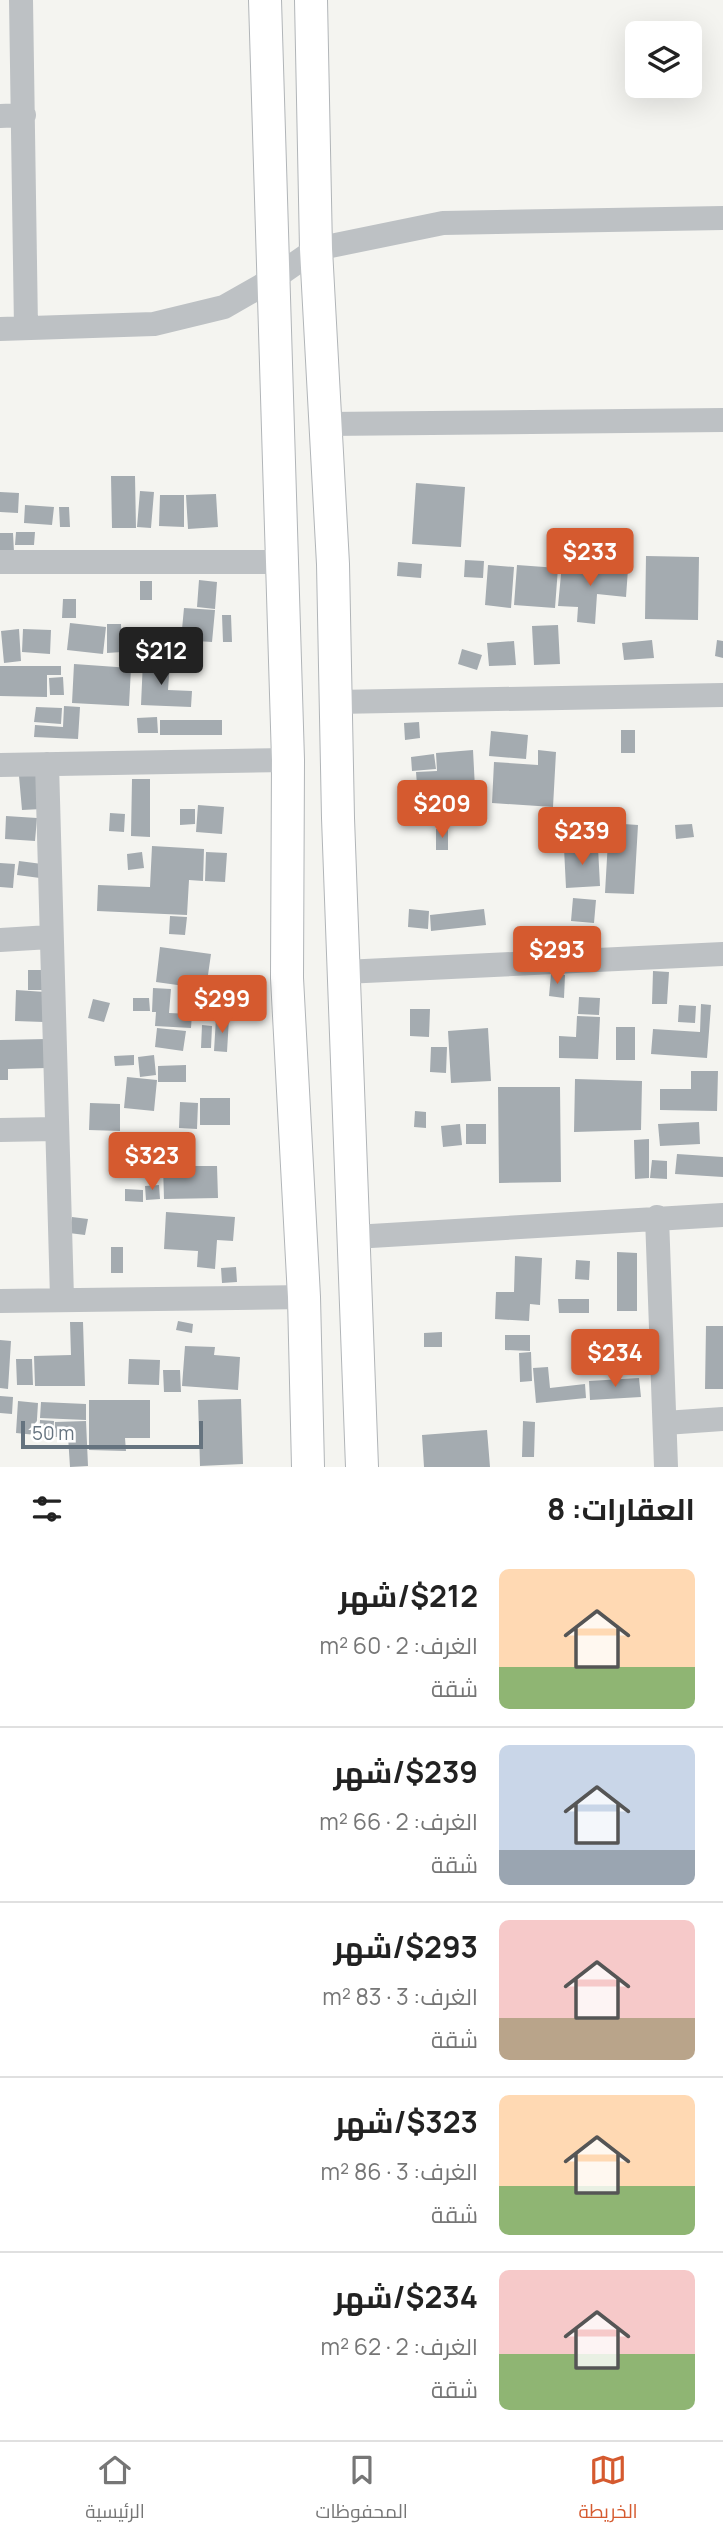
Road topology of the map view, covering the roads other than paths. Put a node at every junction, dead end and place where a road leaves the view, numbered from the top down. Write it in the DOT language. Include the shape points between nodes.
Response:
graph roads {
  1 [pos="21,0"];
  2 [pos="265,0"];
  3 [pos="311,0"];
  4 [pos="12,115"];
  5 [pos="723,218"];
  6 [pos="316,249"];
  7 [pos="273,279"];
  8 [pos="26,328"];
  9 [pos="0,329"];
  10 [pos="723,420"];
  11 [pos="327,424"];
  12 [pos="0,562"];
  13 [pos="281,562"];
  14 [pos="723,695"];
  15 [pos="336,702"];
  16 [pos="288,760"];
  17 [pos="47,764"];
  18 [pos="0,765"];
  19 [pos="50,937"];
  20 [pos="0,940"];
  21 [pos="723,954"];
  22 [pos="344,972"];
  23 [pos="55,1129"];
  24 [pos="0,1130"];
  25 [pos="723,1215"];
  26 [pos="657,1217"];
  27 [pos="354,1237"];
  28 [pos="304,1297"];
  29 [pos="62,1298"];
  30 [pos="0,1301"];
  31 [pos="723,1419"];
  32 [pos="665,1423"];
  33 [pos="308,1467"];
  34 [pos="362,1467"];
  35 [pos="666,1467"];
  1 -- 4 [label="street"];
  2 -- 7 [label="main road"];
  3 -- 6 [label="main road"];
  4 -- 8 [label="street"];
  5 -- 6 [label="street" via="443,223"];
  6 -- 7 [label="street"];
  6 -- 11 [label="main road"];
  7 -- 8 [label="street" via="224,307 154,324"];
  7 -- 13 [label="main road"];
  8 -- 9 [label="street"];
  10 -- 11 [label="street"];
  11 -- 15 [label="main road"];
  12 -- 13 [label="street"];
  13 -- 16 [label="main road"];
  14 -- 15 [label="street"];
  15 -- 22 [label="main road"];
  16 -- 17 [label="street"];
  16 -- 28 [label="main road" via="287,978"];
  17 -- 18 [label="street"];
  17 -- 19 [label="street"];
  19 -- 20 [label="street"];
  19 -- 23 [label="street"];
  21 -- 22 [label="street"];
  22 -- 27 [label="main road"];
  23 -- 24 [label="street"];
  23 -- 29 [label="street"];
  25 -- 26 [label="street"];
  26 -- 27 [label="street"];
  26 -- 32 [label="street"];
  27 -- 34 [label="main road"];
  28 -- 29 [label="street"];
  28 -- 33 [label="main road"];
  29 -- 30 [label="street"];
  31 -- 32 [label="street"];
  32 -- 35 [label="street"];
}
